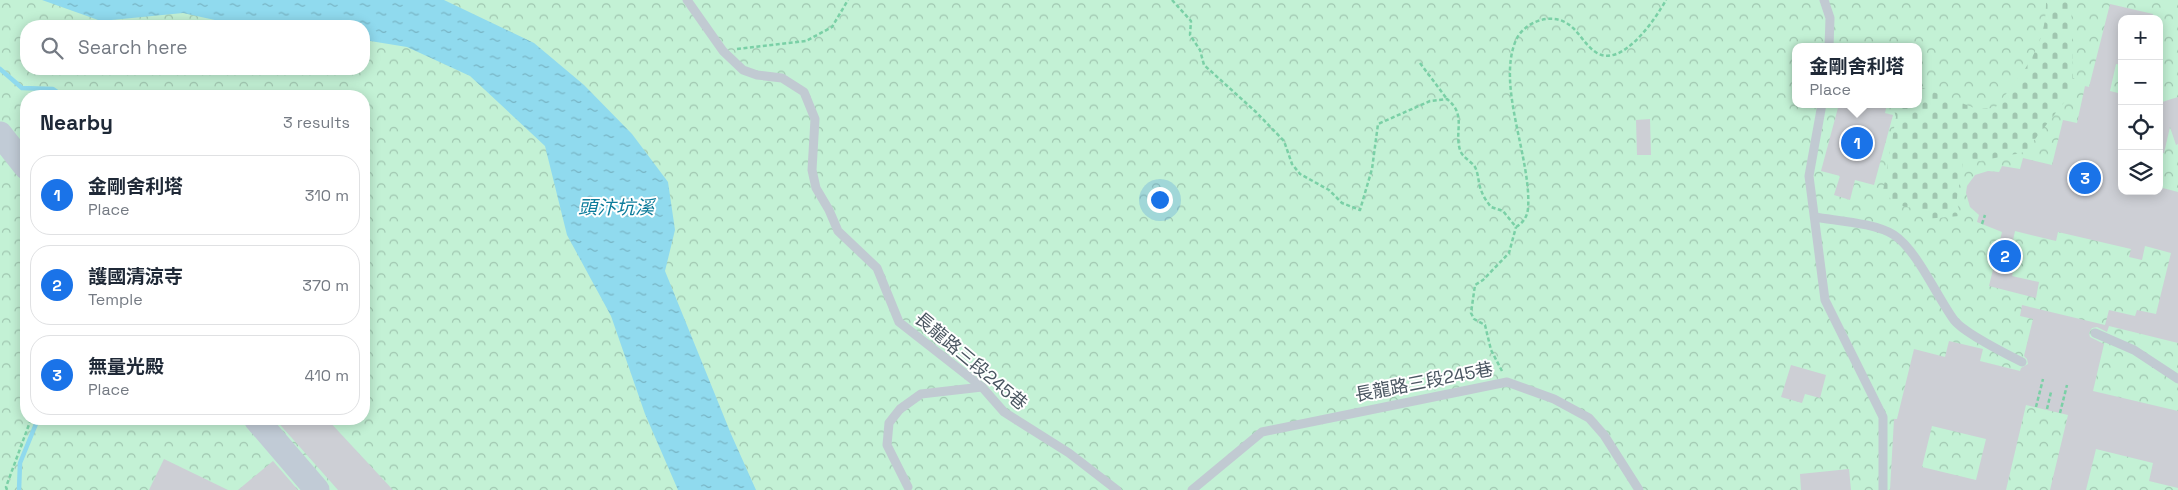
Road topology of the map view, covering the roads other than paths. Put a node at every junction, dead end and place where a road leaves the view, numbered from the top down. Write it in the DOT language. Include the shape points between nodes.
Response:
graph roads {
  1 [pos="687,0"];
  2 [pos="1824,0"];
  3 [pos="1830,43"];
  4 [pos="1821,108"];
  5 [pos="0,134"];
  6 [pos="20,159"];
  7 [pos="1815,217"];
  8 [pos="2095,334"];
  9 [pos="2022,362"];
  10 [pos="2178,380"];
  11 [pos="982,387"];
  12 [pos="261,425"];
  13 [pos="908,487"];
  14 [pos="317,490"];
  15 [pos="1117,490"];
  16 [pos="1192,490"];
  17 [pos="1639,490"];
  18 [pos="1883,490"];
  1 -- 11 [label="lane, 長龍路三段245巷" via="723,51 743,70 782,78 804,92 815,119 812,170 816,188 838,231 877,268 900,322"];
  2 -- 3 [label="lane" via="1830,18"];
  4 -- 7 [label="lane" via="1809,176"];
  5 -- 6 [label="main road"];
  7 -- 9 [label="lane" via="1870,226 1893,235 1906,246 1955,322"];
  7 -- 18 [label="lane" via="1825,300 1883,417"];
  8 -- 10 [label="lane" via="2134,350"];
  11 -- 13 [label="lane" via="921,394 900,409 889,423 887,445"];
  11 -- 15 [label="lane, 長龍路三段245巷" via="1004,412 1069,453"];
  12 -- 14 [label="main road"];
  16 -- 17 [label="lane, 長龍路三段245巷" via="1262,432 1507,382 1554,399 1589,418 1604,435"];
}
